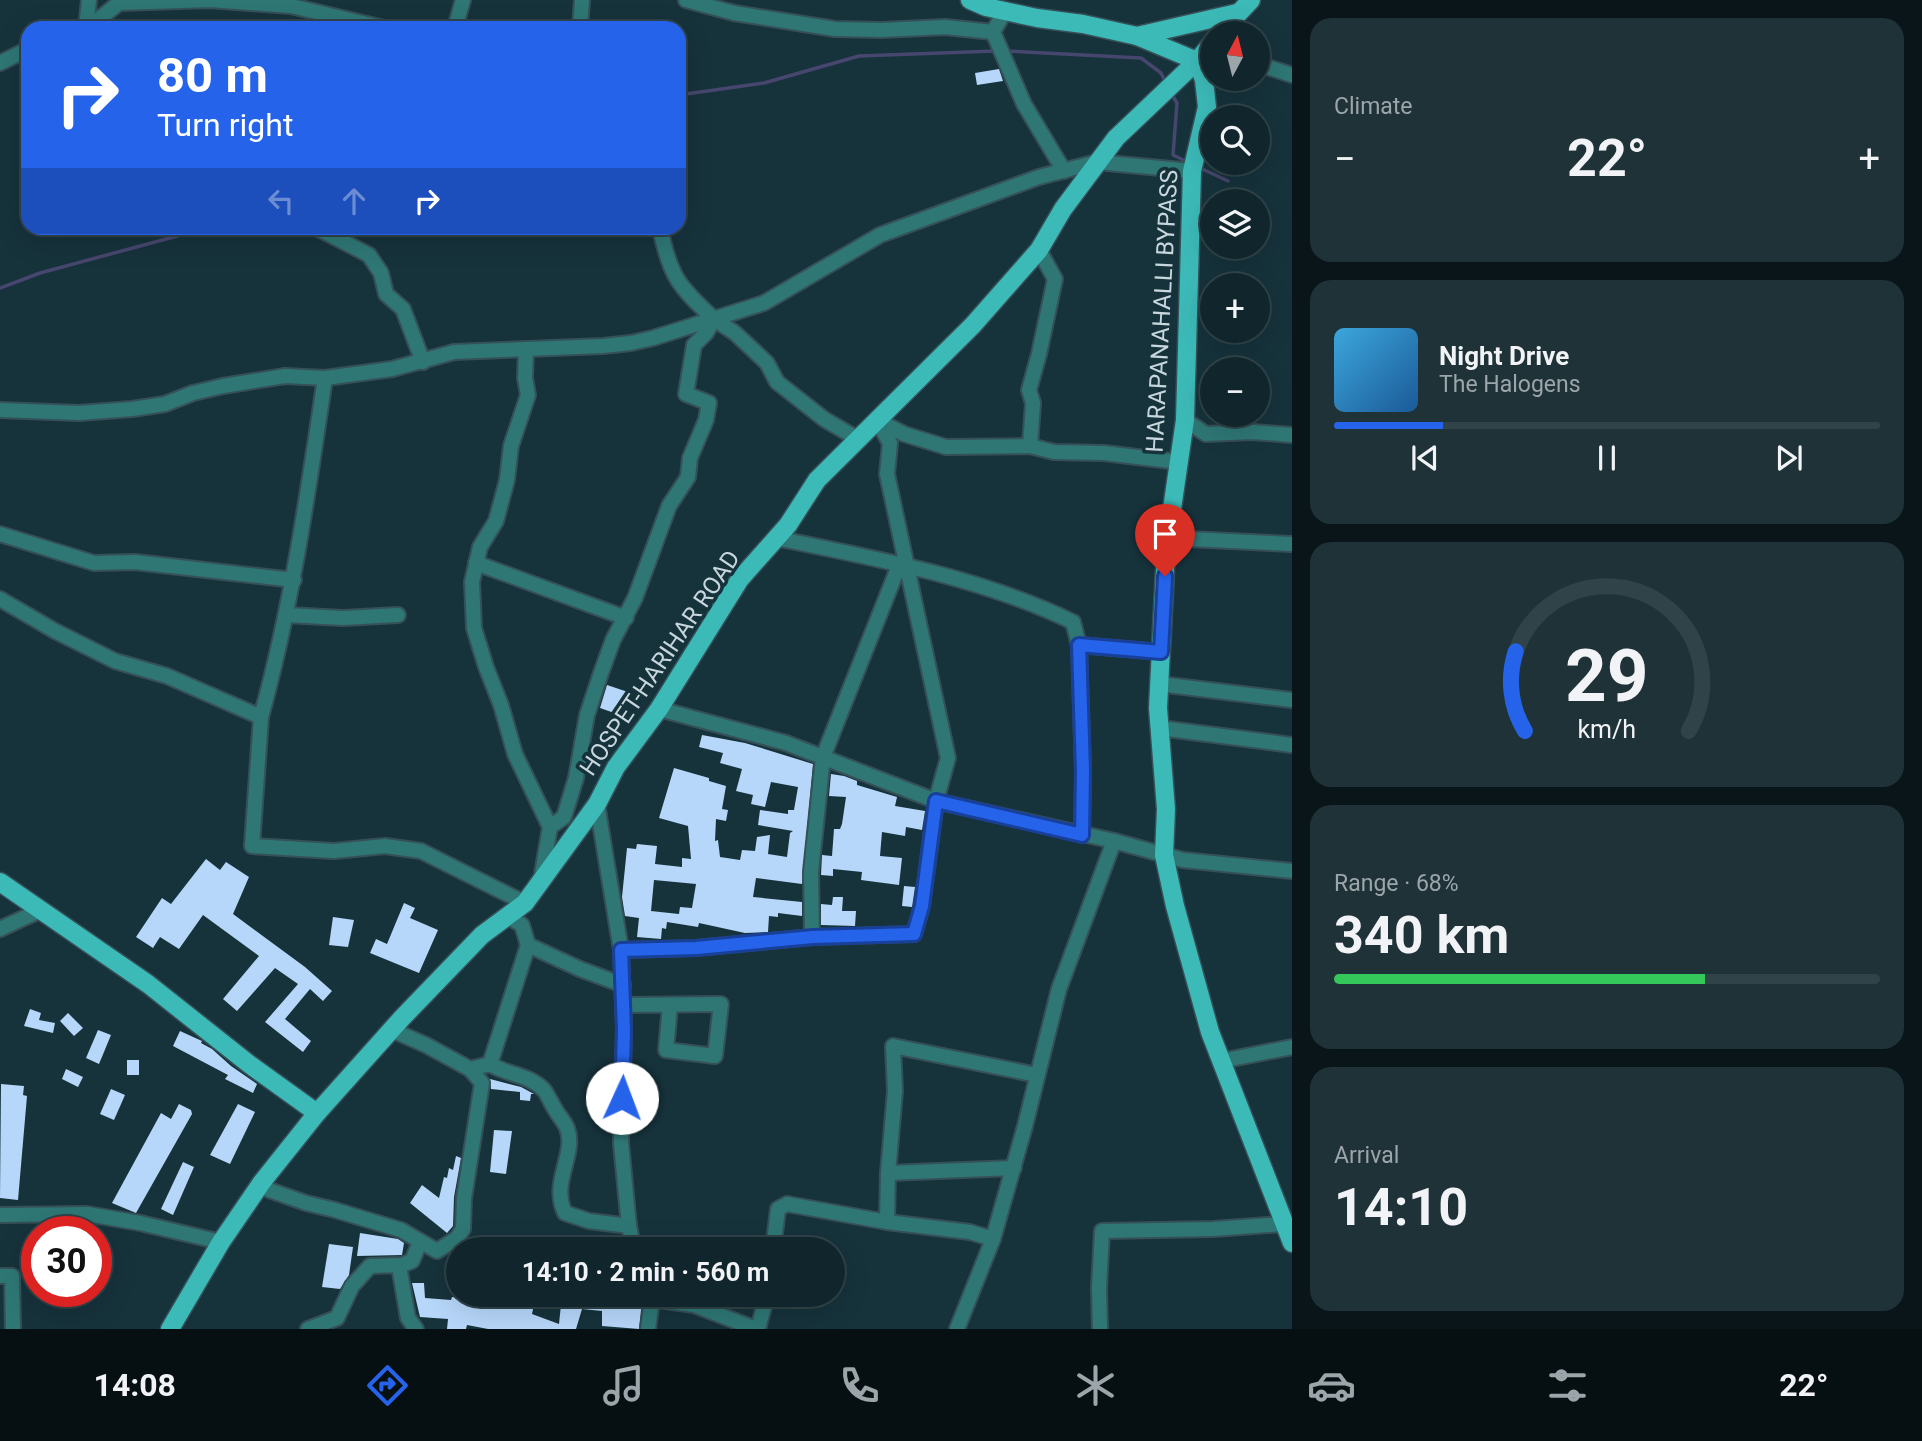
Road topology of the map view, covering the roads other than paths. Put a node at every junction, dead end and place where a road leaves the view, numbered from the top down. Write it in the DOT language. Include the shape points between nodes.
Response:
graph roads {
  1 [pos="89,0"];
  2 [pos="463,0"];
  3 [pos="582,0"];
  4 [pos="686,0"];
  5 [pos="971,0"];
  6 [pos="1251,0"];
  7 [pos="1005,10"];
  8 [pos="1237,13"];
  9 [pos="88,21"];
  10 [pos="96,21"];
  11 [pos="354,21"];
  12 [pos="457,21"];
  13 [pos="580,21"];
  14 [pos="1230,21"];
  15 [pos="1233,21"];
  16 [pos="993,32"];
  17 [pos="1137,36"];
  18 [pos="21,52"];
  19 [pos="1200,57"];
  20 [pos="1197,61"];
  21 [pos="0,63"];
  22 [pos="1270,68"];
  23 [pos="1292,75"];
  24 [pos="1207,105"];
  25 [pos="1200,137"];
  26 [pos="1097,162"];
  27 [pos="1064,171"];
  28 [pos="1192,171"];
  29 [pos="330,235"];
  30 [pos="661,235"];
  31 [pos="1039,250"];
  32 [pos="714,319"];
  33 [pos="526,349"];
  34 [pos="423,362"];
  35 [pos="325,378"];
  36 [pos="0,410"];
  37 [pos="877,420"];
  38 [pos="1185,421"];
  39 [pos="1292,435"];
  40 [pos="858,439"];
  41 [pos="1030,446"];
  42 [pos="1179,462"];
  43 [pos="0,534"];
  44 [pos="776,538"];
  45 [pos="1168,538"];
  46 [pos="1292,544"];
  47 [pos="476,563"];
  48 [pos="904,564"];
  49 [pos="294,580"];
  50 [pos="0,599"];
  51 [pos="287,615"];
  52 [pos="398,615"];
  53 [pos="626,618"];
  54 [pos="1079,645"];
  55 [pos="1161,652"];
  56 [pos="1159,684"];
  57 [pos="1292,700"];
  58 [pos="659,709"];
  59 [pos="261,717"];
  60 [pos="1160,727"];
  61 [pos="1292,746"];
  62 [pos="823,757"];
  63 [pos="936,801"];
  64 [pos="597,804"];
  65 [pos="550,828"];
  66 [pos="1082,835"];
  67 [pos="1114,841"];
  68 [pos="1164,855"];
  69 [pos="1292,871"];
  70 [pos="540,881"];
  71 [pos="0,882"];
  72 [pos="525,903"];
  73 [pos="41,911"];
  74 [pos="507,916"];
  75 [pos="0,929"];
  76 [pos="813,937"];
  77 [pos="528,945"];
  78 [pos="621,950"];
  79 [pos="623,985"];
  80 [pos="623,1005"];
  81 [pos="670,1006"];
  82 [pos="392,1030"];
  83 [pos="1292,1047"];
  84 [pos="1221,1061"];
  85 [pos="490,1064"];
  86 [pos="470,1069"];
  87 [pos="1037,1075"];
  88 [pos="317,1113"];
  89 [pos="1014,1168"];
  90 [pos="888,1173"];
  91 [pos="262,1182"];
  92 [pos="0,1215"];
  93 [pos="887,1222"];
  94 [pos="1284,1224"];
  95 [pos="629,1226"];
  96 [pos="631,1237"];
  97 [pos="775,1237"];
  98 [pos="993,1239"];
  99 [pos="221,1242"];
  100 [pos="421,1242"];
  101 [pos="1292,1243"];
  102 [pos="437,1251"];
  103 [pos="446,1252"];
  104 [pos="399,1266"];
  105 [pos="0,1276"];
  106 [pos="650,1307"];
  107 [pos="699,1307"];
  108 [pos="763,1307"];
  109 [pos="13,1329"];
  110 [pos="170,1329"];
  111 [pos="308,1329"];
  112 [pos="416,1329"];
  113 [pos="648,1329"];
  114 [pos="757,1329"];
  115 [pos="957,1329"];
  116 [pos="1100,1329"];
  1 -- 9 [label="street"];
  2 -- 12 [label="street"];
  3 -- 13 [label="street"];
  4 -- 16 [label="street" via="734,13 835,29 944,27"];
  5 -- 7 [label="main road"];
  6 -- 8 [label="main road"];
  7 -- 16 [label="street"];
  7 -- 17 [label="main road"];
  8 -- 14 [label="main road"];
  8 -- 15 [label="main road"];
  8 -- 17 [label="main road"];
  10 -- 11 [label="street" via="119,3 210,0 291,6"];
  16 -- 27 [label="street" via="1024,104"];
  17 -- 20 [label="main road"];
  18 -- 21 [label="street"];
  19 -- 20 [label="main road, HOSPET-HARIHAR ROAD"];
  20 -- 24 [label="main road, HARAPANAHALLI BYPASS"];
  20 -- 26 [label="main road, HOSPET-HARIHAR ROAD"];
  22 -- 23 [label="street"];
  25 -- 28 [label="main road, HARAPANAHALLI BYPASS"];
  26 -- 27 [label="street"];
  26 -- 28 [label="street"];
  26 -- 31 [label="main road, HOSPET-HARIHAR ROAD"];
  27 -- 32 [label="street" via="880,235 764,303"];
  28 -- 38 [label="main road, HARAPANAHALLI BYPASS"];
  29 -- 34 [label="street" via="369,255 381,273 386,294 402,309"];
  30 -- 32 [label="street" via="667,262 685,293"];
  31 -- 37 [label="main road, HOSPET-HARIHAR ROAD" via="973,325"];
  31 -- 41 [label="street" via="1055,279 1029,390 1034,403"];
  32 -- 33 [label="street" via="631,343"];
  32 -- 40 [label="street" via="767,363 777,382"];
  32 -- 53 [label="street" via="694,345 686,394 709,403 706,420 690,458 688,477 669,506"];
  33 -- 34 [label="street" via="454,352"];
  33 -- 47 [label="street" via="528,395 511,446 496,521"];
  34 -- 35 [label="street"];
  35 -- 36 [label="street" via="285,376 223,386 132,410"];
  35 -- 49 [label="street"];
  37 -- 40 [label="main road, HOSPET-HARIHAR ROAD"];
  37 -- 41 [label="street" via="946,447"];
  37 -- 48 [label="street" via="890,443 887,474"];
  38 -- 39 [label="street" via="1206,434"];
  38 -- 42 [label="main road, HARAPANAHALLI BYPASS"];
  40 -- 44 [label="main road, HOSPET-HARIHAR ROAD" via="817,480"];
  41 -- 42 [label="street" via="1054,453 1104,453"];
  42 -- 45 [label="main road, HARAPANAHALLI BYPASS"];
  43 -- 49 [label="street" via="94,563 135,562"];
  44 -- 48 [label="street"];
  44 -- 58 [label="main road, HOSPET-HARIHAR ROAD" via="740,579"];
  45 -- 46 [label="street"];
  45 -- 55 [label="main road, HARAPANAHALLI BYPASS"];
  47 -- 53 [label="street"];
  47 -- 65 [label="street" via="474,628 515,754"];
  48 -- 54 [label="street" via="1031,602 1073,622"];
  48 -- 62 [label="street"];
  48 -- 63 [label="street" via="948,758"];
  49 -- 51 [label="street"];
  50 -- 59 [label="street" via="115,661 167,676"];
  51 -- 52 [label="street"];
  51 -- 59 [label="street"];
  53 -- 65 [label="street" via="613,640 587,715 564,817"];
  54 -- 55 [label="street"];
  54 -- 66 [label="street"];
  55 -- 56 [label="main road, HARAPANAHALLI BYPASS"];
  56 -- 57 [label="street"];
  56 -- 60 [label="main road, HARAPANAHALLI BYPASS"];
  58 -- 62 [label="street"];
  58 -- 64 [label="main road, HOSPET-HARIHAR ROAD" via="616,767"];
  59 -- 72 [label="street" via="252,845 334,851 385,846 421,851"];
  60 -- 61 [label="street"];
  60 -- 68 [label="main road, HARAPANAHALLI BYPASS"];
  62 -- 63 [label="street"];
  62 -- 76 [label="street" via="811,872"];
  63 -- 66 [label="street"];
  63 -- 76 [label="street" via="914,934"];
  64 -- 70 [label="main road, HOSPET-HARIHAR ROAD"];
  64 -- 78 [label="street"];
  65 -- 70 [label="street"];
  66 -- 67 [label="street"];
  67 -- 68 [label="street"];
  67 -- 87 [label="street" via="1059,989"];
  68 -- 69 [label="street"];
  68 -- 84 [label="main road, HARAPANAHALLI BYPASS" via="1178,919"];
  70 -- 72 [label="main road, HOSPET-HARIHAR ROAD"];
  71 -- 73 [label="main road"];
  72 -- 74 [label="main road, HOSPET-HARIHAR ROAD"];
  73 -- 75 [label="street"];
  73 -- 88 [label="main road" via="148,984"];
  74 -- 77 [label="street" via="522,925"];
  74 -- 82 [label="main road, HOSPET-HARIHAR ROAD" via="482,935"];
  76 -- 78 [label="street"];
  77 -- 79 [label="street"];
  77 -- 85 [label="street"];
  78 -- 79 [label="street"];
  79 -- 80 [label="street"];
  80 -- 81 [label="street"];
  80 -- 95 [label="street" via="621,1143"];
  81 -- 81 [label="street" via="721,1004 715,1056 666,1050"];
  82 -- 86 [label="street"];
  82 -- 88 [label="main road, HOSPET-HARIHAR ROAD"];
  83 -- 84 [label="street"];
  84 -- 94 [label="main road, HARAPANAHALLI BYPASS"];
  85 -- 86 [label="street"];
  85 -- 95 [label="street" via="544,1090 567,1129 559,1194 565,1213"];
  86 -- 102 [label="street" via="482,1083 463,1229"];
  87 -- 89 [label="street"];
  87 -- 90 [label="street" via="893,1046 895,1091"];
  88 -- 91 [label="main road, HOSPET-HARIHAR ROAD"];
  89 -- 90 [label="street"];
  89 -- 98 [label="street"];
  90 -- 93 [label="street"];
  91 -- 99 [label="main road, HOSPET-HARIHAR ROAD"];
  91 -- 100 [label="street" via="269,1190 401,1230"];
  92 -- 99 [label="street" via="87,1214"];
  93 -- 97 [label="street" via="787,1204 778,1209"];
  93 -- 98 [label="street"];
  94 -- 101 [label="main road, HARAPANAHALLI BYPASS"];
  94 -- 116 [label="street" via="1102,1231"];
  95 -- 96 [label="street"];
  98 -- 115 [label="street"];
  99 -- 110 [label="main road, HOSPET-HARIHAR ROAD"];
  100 -- 102 [label="street"];
  100 -- 104 [label="street" via="412,1261"];
  102 -- 103 [label="street"];
  104 -- 111 [label="street" via="370,1266 352,1286 337,1318"];
  104 -- 112 [label="street" via="408,1318"];
  105 -- 109 [label="street" via="12,1276"];
  106 -- 113 [label="street"];
  107 -- 114 [label="street"];
  108 -- 114 [label="street"];
}
